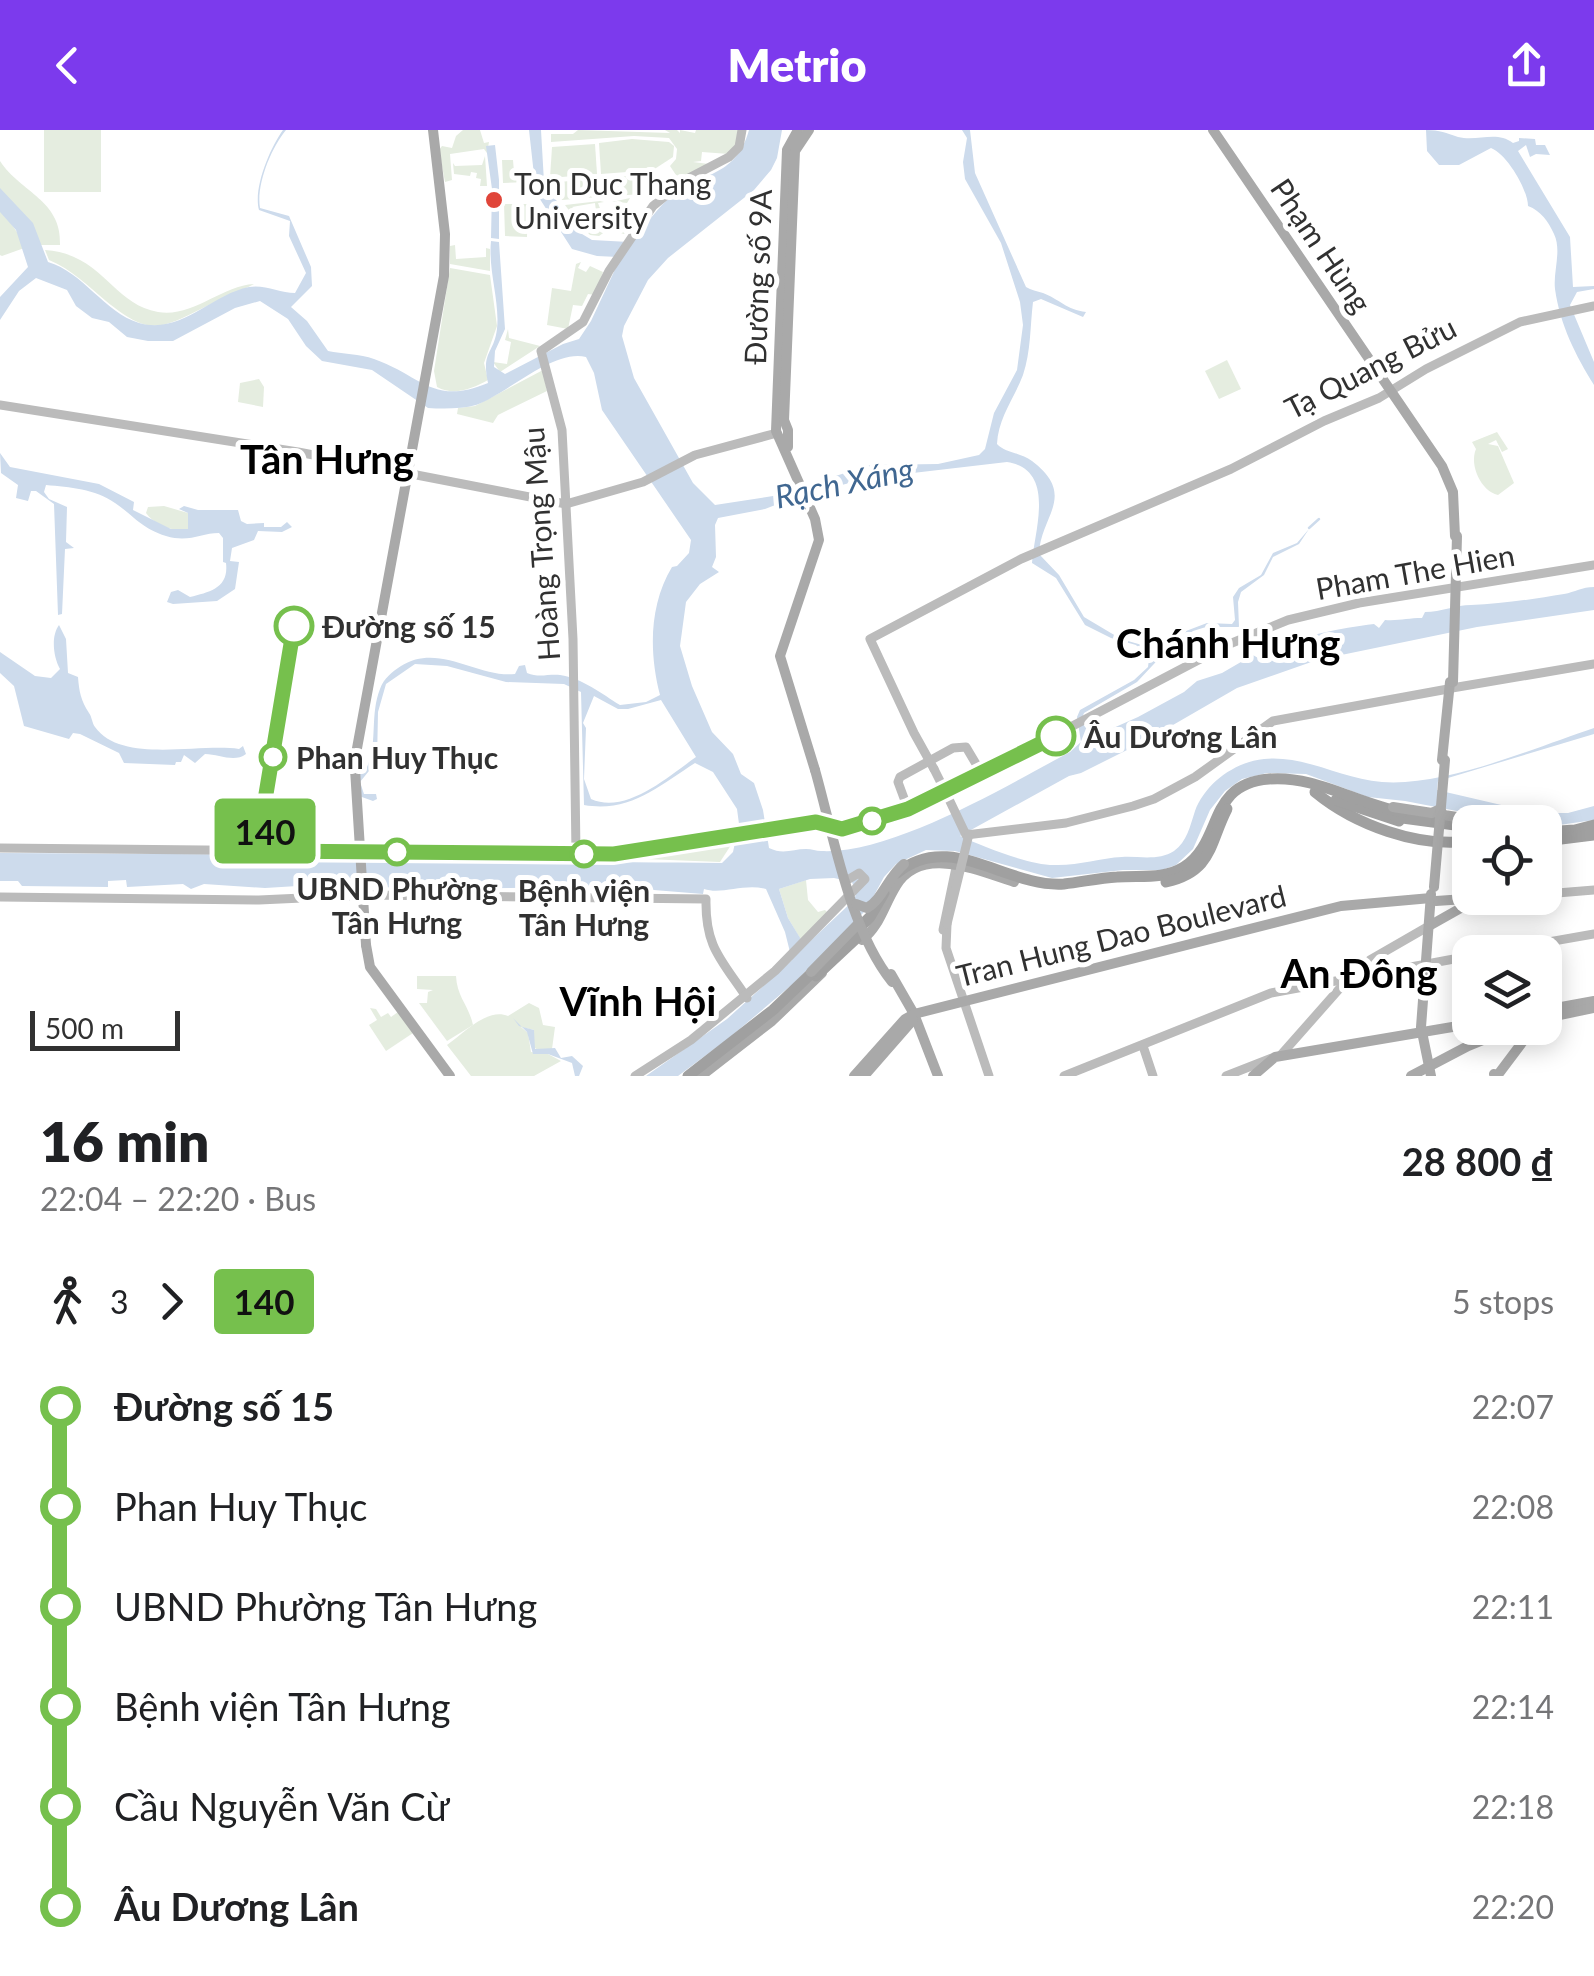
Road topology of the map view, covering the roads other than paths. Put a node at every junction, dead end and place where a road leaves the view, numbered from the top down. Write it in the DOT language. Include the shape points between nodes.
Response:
graph roads {
  1 [pos="434,130"];
  2 [pos="743,130"];
  3 [pos="810,130"];
  4 [pos="1213,130"];
  5 [pos="792,136"];
  6 [pos="786,271"];
  7 [pos="1594,305"];
  8 [pos="1389,388"];
  9 [pos="0,407"];
  10 [pos="782,432"];
  11 [pos="352,464"];
  12 [pos="408,476"];
  13 [pos="627,489"];
  14 [pos="482,490"];
  15 [pos="587,500"];
  16 [pos="568,505"];
  17 [pos="1594,565"];
  18 [pos="1594,664"];
  19 [pos="1451,685"];
  20 [pos="932,764"];
  21 [pos="816,770"];
  22 [pos="982,774"];
  23 [pos="1304,785"];
  24 [pos="1358,798"];
  25 [pos="908,809"];
  26 [pos="1452,816"];
  27 [pos="1452,826"];
  28 [pos="1438,827"];
  29 [pos="1452,827"];
  30 [pos="1594,830"];
  31 [pos="1452,833"];
  32 [pos="1562,834"];
  33 [pos="968,835"];
  34 [pos="0,848"];
  35 [pos="578,854"];
  36 [pos="924,858"];
  37 [pos="961,860"];
  38 [pos="906,862"];
  39 [pos="1176,874"];
  40 [pos="847,875"];
  41 [pos="1594,890"];
  42 [pos="1562,893"];
  43 [pos="1433,894"];
  44 [pos="1452,897"];
  45 [pos="0,898"];
  46 [pos="856,901"];
  47 [pos="1452,913"];
  48 [pos="1429,926"];
  49 [pos="945,928"];
  50 [pos="1594,934"];
  51 [pos="861,936"];
  52 [pos="1562,940"];
  53 [pos="1452,959"];
  54 [pos="1427,964"];
  55 [pos="805,978"];
  56 [pos="1346,982"];
  57 [pos="895,983"];
  58 [pos="746,997"];
  59 [pos="964,1003"];
  60 [pos="1594,1004"];
  61 [pos="1562,1008"];
  62 [pos="1562,1013"];
  63 [pos="1452,1028"];
  64 [pos="1424,1033"];
  65 [pos="1484,1045"];
  66 [pos="1142,1046"];
  67 [pos="883,1048"];
  68 [pos="1280,1058"];
  69 [pos="1431,1066"];
  70 [pos="1256,1070"];
  71 [pos="934,1072"];
  72 [pos="448,1076"];
  73 [pos="638,1076"];
  74 [pos="692,1076"];
  75 [pos="989,1076"];
  76 [pos="1064,1076"];
  77 [pos="1152,1076"];
  78 [pos="1226,1076"];
  79 [pos="1412,1076"];
  1 -- 12 [label="main road" via="448,252"];
  2 -- 16 [label="main road, Hoàng Trọng Mậu" via="729,158 662,198 633,233 583,322 544,350 564,430"];
  3 -- 6 [label="main road, Đường số 9A" via="795,151"];
  4 -- 8 [label="main road, Phạm Hùng"];
  5 -- 6 [label="main road, Đường số 9A"];
  6 -- 10 [label="main road, Đường số 9A"];
  7 -- 8 [label="main road, Tạ Quang Bửu" via="1509,324"];
  8 -- 19 [label="main road, Phạm Hùng, bridge" via="1449,474 1458,503"];
  8 -- 20 [label="main road, Tạ Quang Bửu" via="1168,499 1021,559 870,639"];
  9 -- 11 [label="main road"];
  9 -- 11 [label="main road" via="75,414"];
  10 -- 15 [label="main road"];
  10 -- 21 [label="main road, Đường số 9A" via="822,533 783,656"];
  11 -- 12 [label="main road"];
  12 -- 14 [label="main road"];
  12 -- 14 [label="main road"];
  12 -- 72 [label="main road, bridge" via="354,770 367,963"];
  13 -- 15 [label="main road"];
  14 -- 16 [label="main road"];
  14 -- 16 [label="main road"];
  15 -- 16 [label="main road"];
  16 -- 35 [label="main road, Hoàng Trọng Mậu"];
  17 -- 22 [label="main road, Pham The Hien" via="1288,620"];
  18 -- 19 [label="main road"];
  19 -- 28 [label="main road, Phạm Hùng, bridge"];
  19 -- 33 [label="main road" via="1274,721 1154,799 1070,822"];
  20 -- 22 [label="main road" via="963,746"];
  20 -- 25 [label="main road" via="898,779"];
  20 -- 33 [label="main road, bridge"];
  21 -- 40 [label="main road, bridge"];
  21 -- 46 [label="main road, bridge"];
  22 -- 25 [label="main road"];
  23 -- 24 [label="highway"];
  23 -- 28 [label="highway"];
  23 -- 39 [label="highway" via="1264,779 1236,790 1218,809 1196,857"];
  24 -- 28 [label="highway"];
  24 -- 28 [label="highway"];
  25 -- 35 [label="main road" via="842,829 818,822"];
  26 -- 28 [label="main road, bridge" via="1444,815"];
  27 -- 28 [label="highway"];
  28 -- 29 [label="highway"];
  28 -- 31 [label="highway"];
  28 -- 43 [label="main road, bridge"];
  28 -- 43 [label="main road"];
  30 -- 32 [label="highway"];
  33 -- 49 [label="main road, bridge"];
  34 -- 35 [label="main road"];
  36 -- 37 [label="highway"];
  36 -- 38 [label="highway"];
  36 -- 51 [label="highway" via="894,876"];
  37 -- 38 [label="main road" via="938,853"];
  37 -- 39 [label="highway" via="1054,884"];
  37 -- 39 [label="highway" via="1048,888"];
  37 -- 49 [label="main road"];
  37 -- 51 [label="highway" via="926,861 899,876"];
  38 -- 46 [label="main road, bridge" via="874,904 867,908"];
  40 -- 46 [label="main road, bridge"];
  40 -- 46 [label="main road" via="866,876"];
  41 -- 42 [label="main road"];
  43 -- 44 [label="main road, Tran Hung Dao Boulevard"];
  43 -- 48 [label="main road"];
  43 -- 59 [label="main road, Tran Hung Dao Boulevard" via="1301,917"];
  45 -- 58 [label="main road" via="706,900 714,951"];
  46 -- 51 [label="highway"];
  46 -- 57 [label="main road, bridge" via="870,946"];
  46 -- 58 [label="main road"];
  47 -- 48 [label="main road"];
  48 -- 54 [label="main road"];
  48 -- 56 [label="main road" via="1382,951"];
  49 -- 59 [label="main road"];
  50 -- 52 [label="main road"];
  51 -- 55 [label="highway"];
  51 -- 57 [label="main road"];
  51 -- 57 [label="main road, bridge"];
  51 -- 74 [label="highway"];
  53 -- 54 [label="main road"];
  54 -- 56 [label="main road"];
  54 -- 64 [label="main road"];
  55 -- 74 [label="highway"];
  55 -- 74 [label="main road"];
  56 -- 66 [label="main road" via="1270,994"];
  56 -- 68 [label="main road"];
  57 -- 67 [label="main road"];
  58 -- 73 [label="main road"];
  59 -- 67 [label="main road, Tran Hung Dao Boulevard"];
  59 -- 75 [label="main road"];
  60 -- 61 [label="main road"];
  60 -- 62 [label="main road"];
  63 -- 64 [label="main road"];
  64 -- 68 [label="main road"];
  64 -- 69 [label="main road"];
  65 -- 69 [label="main road"];
  66 -- 76 [label="main road"];
  66 -- 77 [label="main road"];
  67 -- 71 [label="main road"];
  68 -- 70 [label="main road"];
  69 -- 79 [label="main road"];
  70 -- 78 [label="main road"];
}
